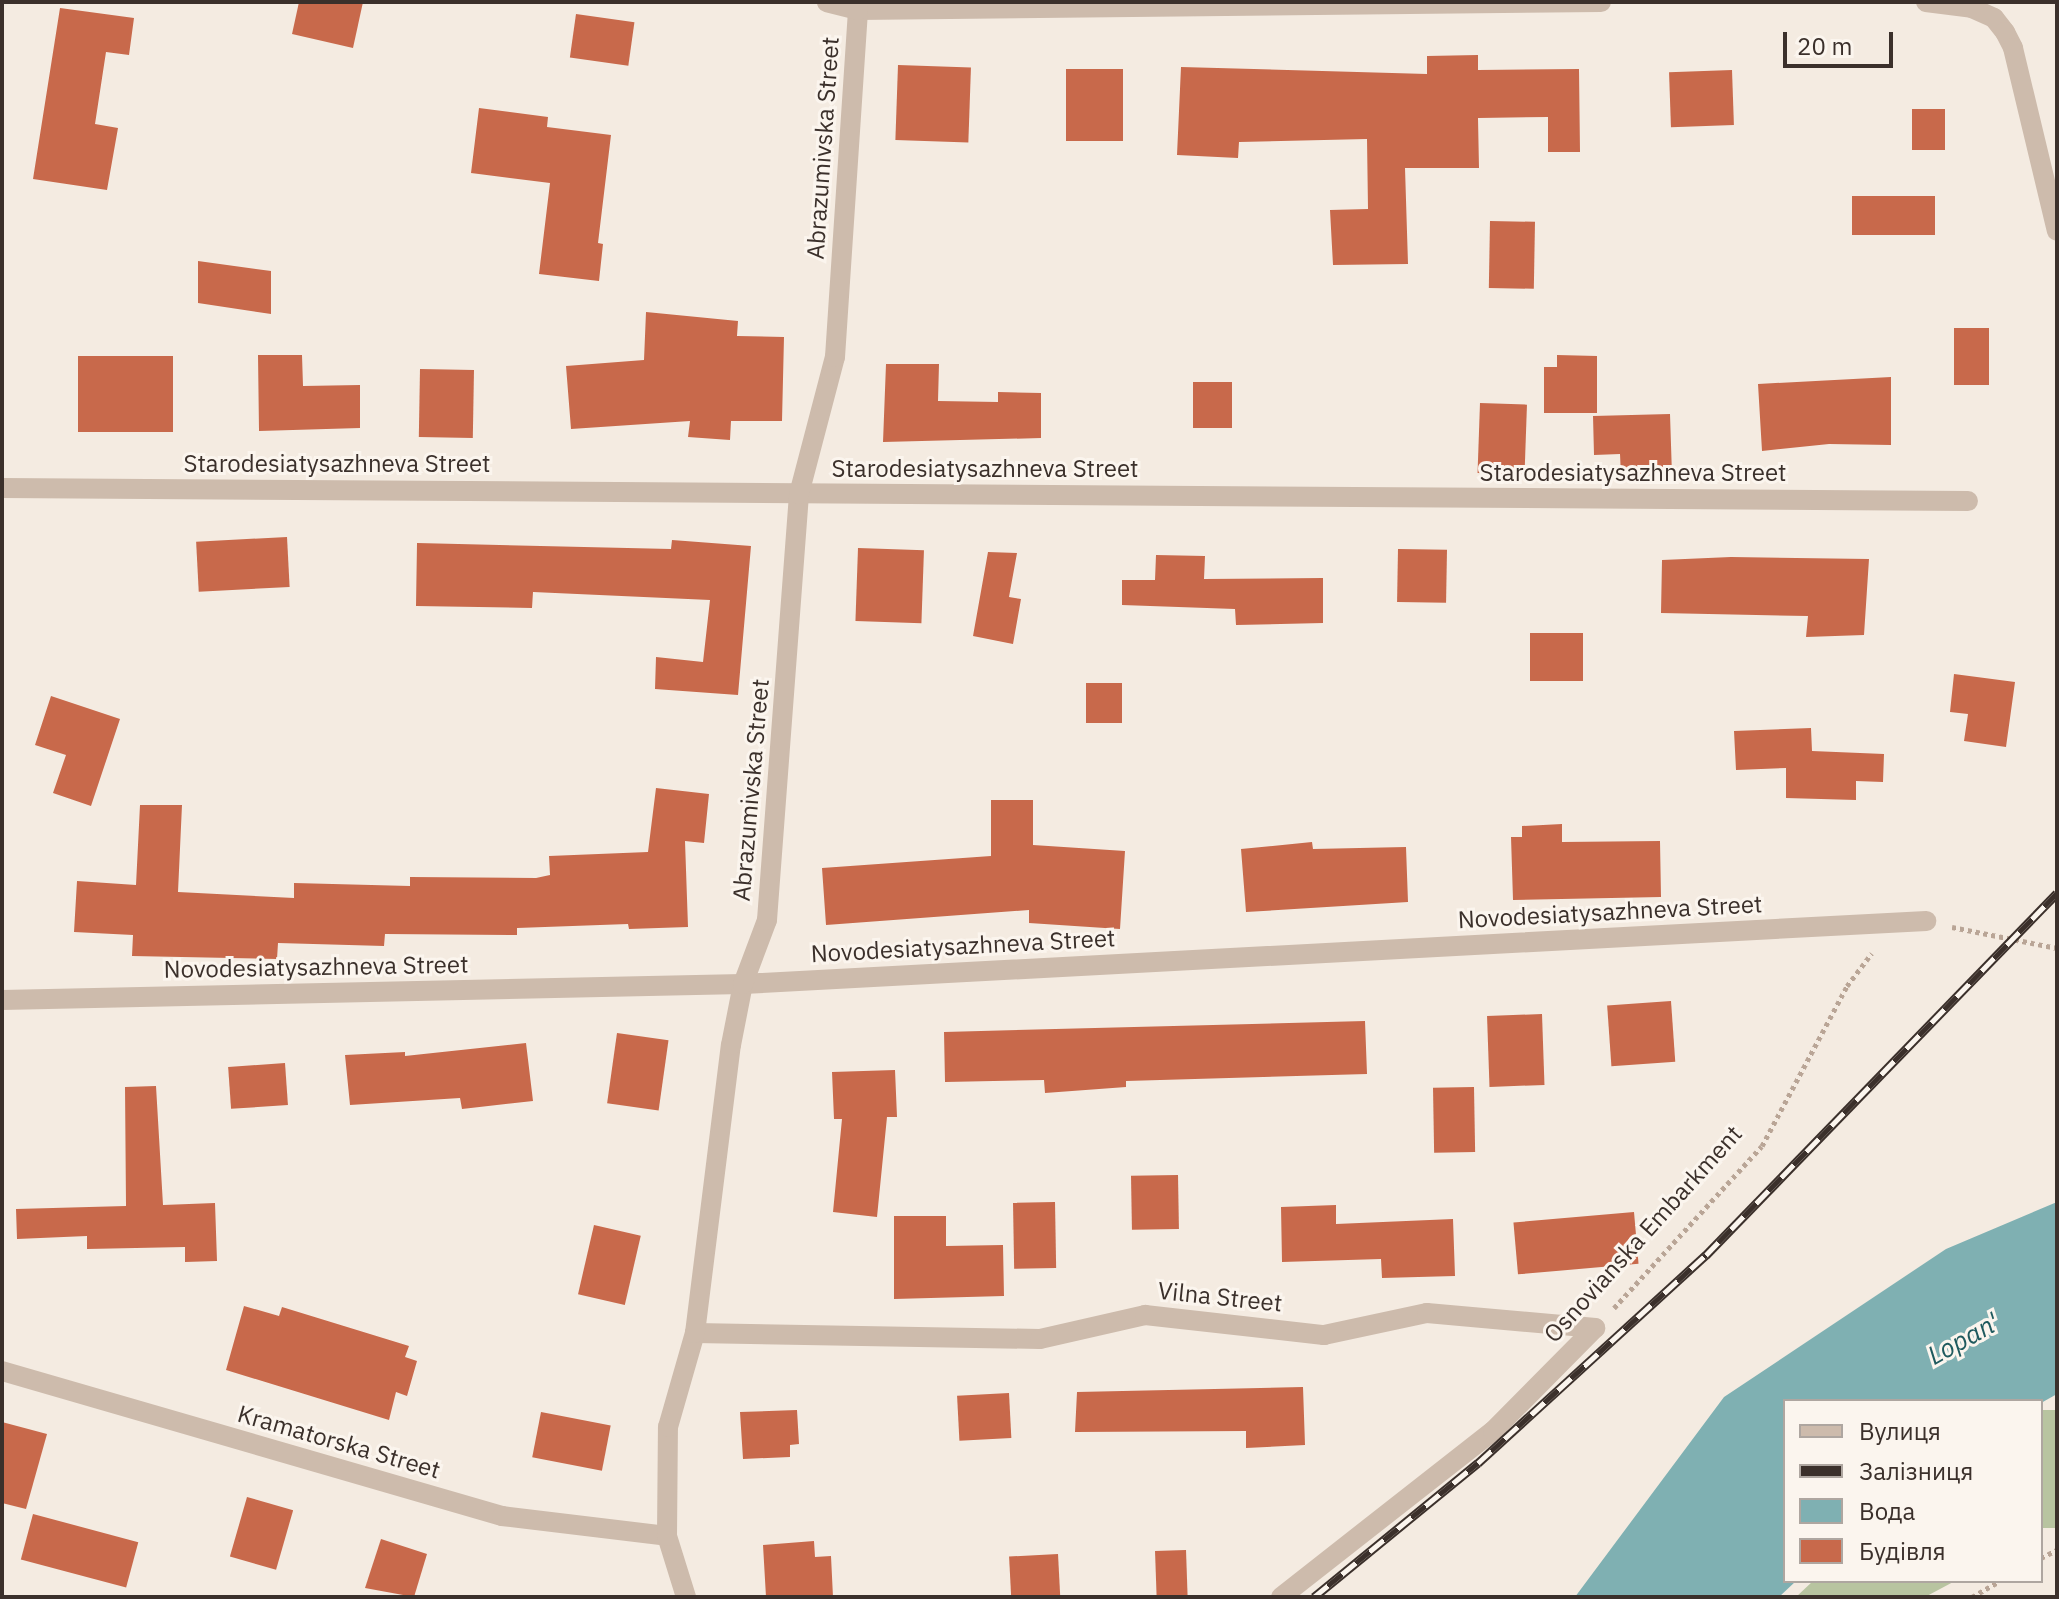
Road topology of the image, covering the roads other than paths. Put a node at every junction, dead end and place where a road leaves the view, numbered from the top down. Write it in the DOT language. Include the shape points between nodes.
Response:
graph roads {
  1 [pos="827,2"];
  2 [pos="1601,2"];
  3 [pos="1926,2"];
  4 [pos="858,10"];
  5 [pos="2057,231"];
  6 [pos="2,488"];
  7 [pos="799,494"];
  8 [pos="1968,501"];
  9 [pos="1926,921"];
  10 [pos="743,984"];
  11 [pos="2,1000"];
  12 [pos="1595,1328"];
  13 [pos="695,1333"];
  14 [pos="2,1371"];
  15 [pos="667,1536"];
  16 [pos="686,1597"];
  17 [pos="1281,1597"];
  1 -- 4 [label="street, Abrazumivska Street"];
  2 -- 4 [label="street"];
  3 -- 5 [label="street" via="1972,8 1994,18 2005,32"];
  4 -- 7 [label="street, Abrazumivska Street" via="835,357"];
  6 -- 7 [label="street, Starodesiatysazhneva Street"];
  7 -- 8 [label="street, Starodesiatysazhneva Street"];
  7 -- 10 [label="street, Abrazumivska Street" via="767,920"];
  9 -- 10 [label="street, Novodesiatysazhneva Street"];
  10 -- 11 [label="street, Novodesiatysazhneva Street"];
  10 -- 13 [label="street, Abrazumivska Street"];
  12 -- 13 [label="street, Vilna Street" via="1427,1313 1324,1335 1145,1315 1040,1339"];
  12 -- 17 [label="street, Osnovianska Embarkment" via="1493,1431"];
  13 -- 15 [label="street, Abrazumivska Street" via="668,1427"];
  14 -- 15 [label="street, Kramatorska Street" via="502,1516"];
  15 -- 16 [label="street, Abrazumivska Street"];
}
